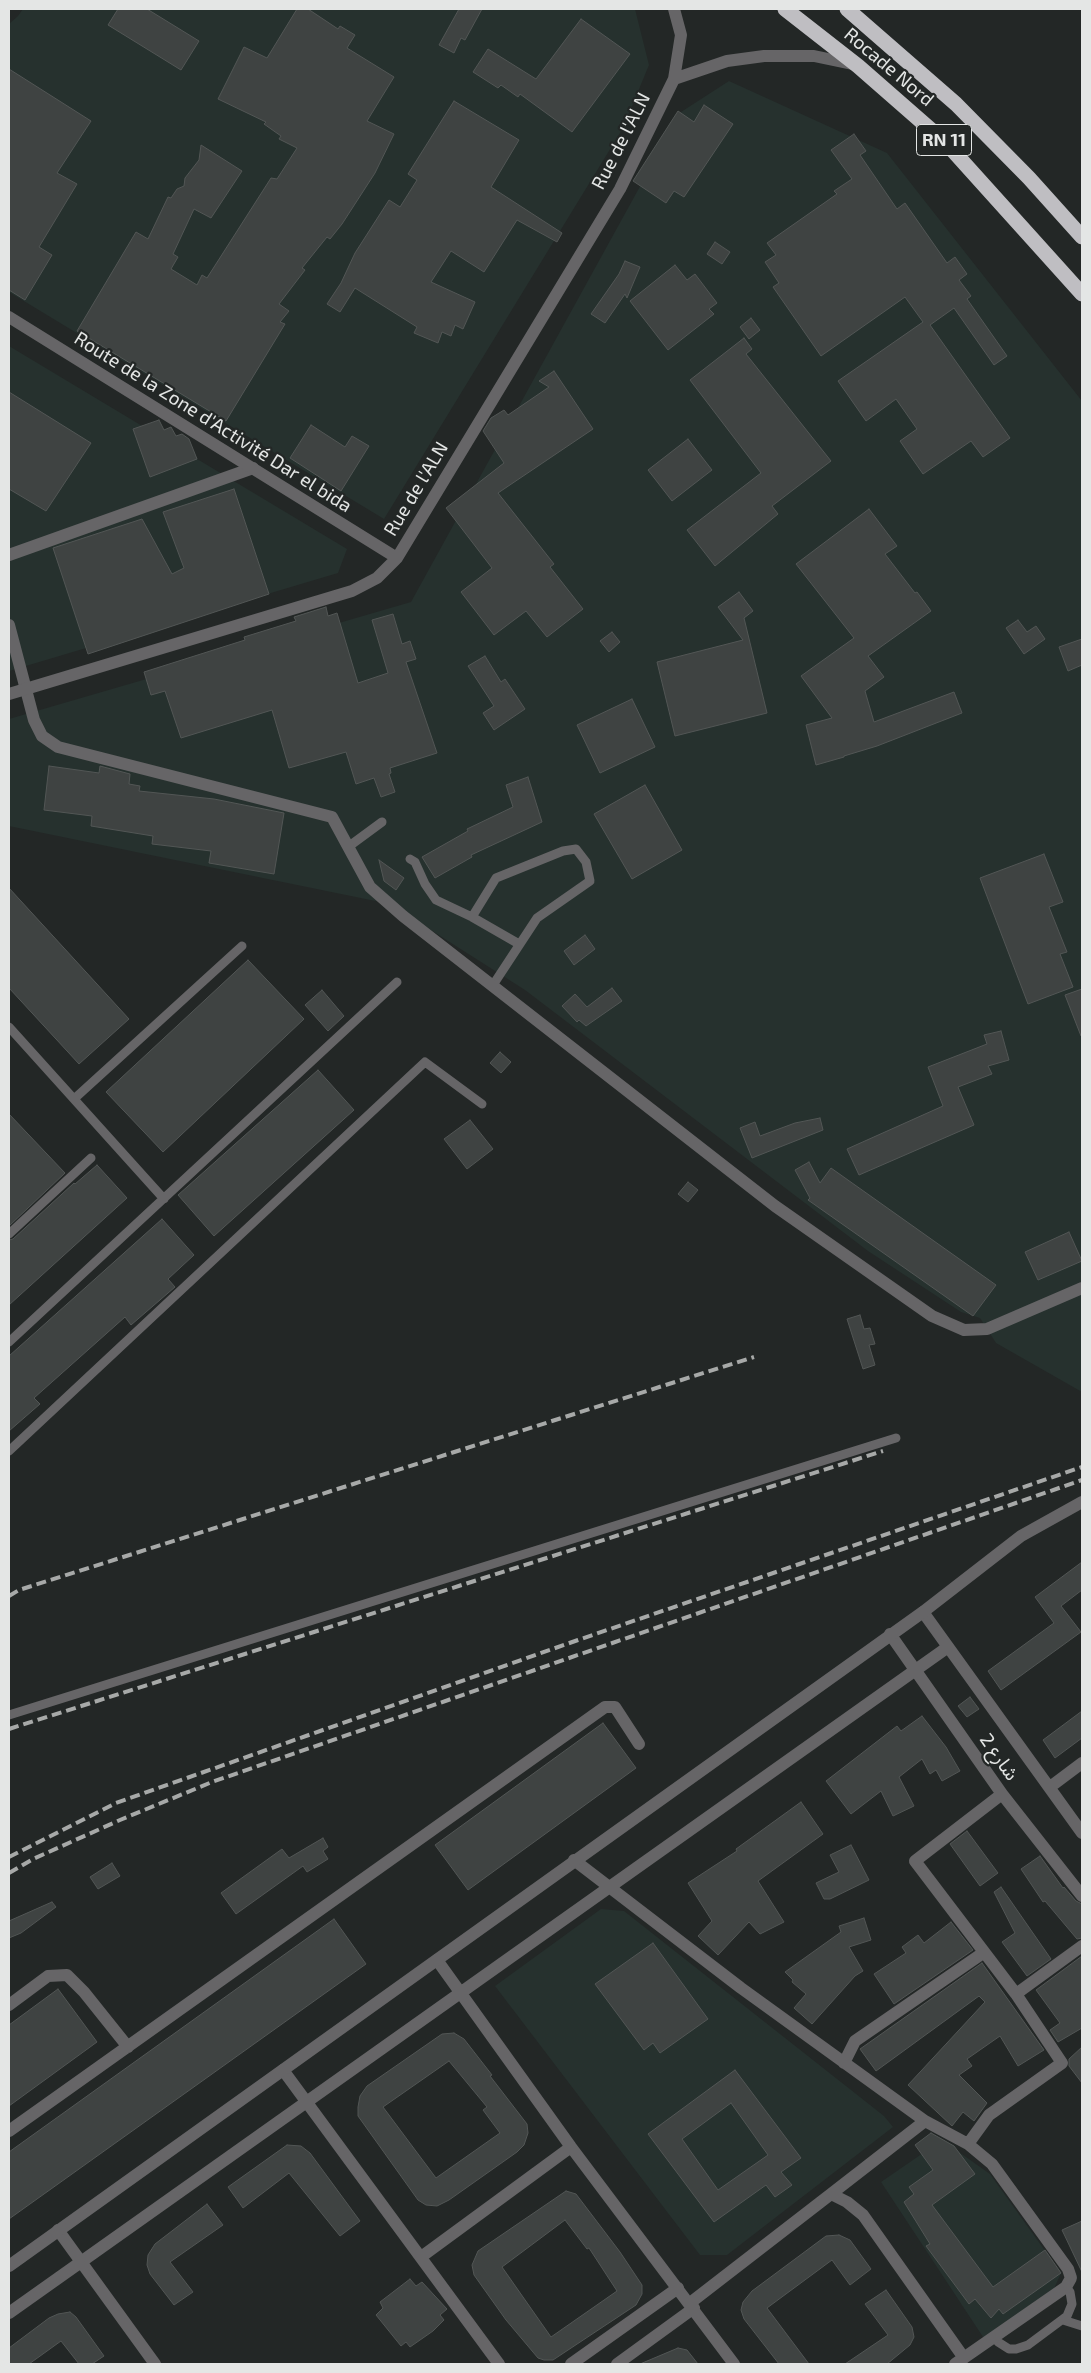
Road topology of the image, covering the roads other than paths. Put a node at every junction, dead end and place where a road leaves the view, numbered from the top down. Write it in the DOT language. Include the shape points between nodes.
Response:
graph roads {
  1 [pos="674,9"];
  2 [pos="785,9"];
  3 [pos="847,9"];
  4 [pos="858,66"];
  5 [pos="674,79"];
  6 [pos="1082,237"];
  7 [pos="1082,294"];
  8 [pos="9,317"];
  9 [pos="252,468"];
  10 [pos="9,555"];
  11 [pos="397,558"];
  12 [pos="9,625"];
  13 [pos="26,689"];
  14 [pos="9,694"];
  15 [pos="382,822"];
  16 [pos="348,847"];
  17 [pos="410,859"];
  18 [pos="472,918"];
  19 [pos="519,944"];
  20 [pos="242,946"];
  21 [pos="397,982"];
  22 [pos="493,985"];
  23 [pos="9,1027"];
  24 [pos="74,1099"];
  25 [pos="482,1104"];
  26 [pos="91,1158"];
  27 [pos="164,1199"];
  28 [pos="9,1234"];
  29 [pos="1082,1288"];
  30 [pos="10,1338"];
  31 [pos="896,1438"];
  32 [pos="9,1451"];
  33 [pos="1082,1502"];
  34 [pos="923,1612"];
  35 [pos="890,1634"];
  36 [pos="948,1647"];
  37 [pos="916,1670"];
  38 [pos="9,1715"];
  39 [pos="639,1744"];
  40 [pos="1082,1764"];
  41 [pos="1050,1787"];
  42 [pos="1002,1794"];
  43 [pos="1082,1833"];
  44 [pos="574,1860"];
  45 [pos="609,1887"];
  46 [pos="1082,1896"];
  47 [pos="1082,1946"];
  48 [pos="983,1953"];
  49 [pos="437,1960"];
  50 [pos="460,1993"];
  51 [pos="1016,1994"];
  52 [pos="9,2005"];
  53 [pos="128,2047"];
  54 [pos="844,2063"];
  55 [pos="283,2070"];
  56 [pos="306,2102"];
  57 [pos="925,2121"];
  58 [pos="9,2132"];
  59 [pos="968,2144"];
  60 [pos="571,2147"];
  61 [pos="831,2194"];
  62 [pos="58,2230"];
  63 [pos="420,2257"];
  64 [pos="81,2262"];
  65 [pos="9,2266"];
  66 [pos="1066,2287"];
  67 [pos="678,2288"];
  68 [pos="692,2305"];
  69 [pos="9,2313"];
  70 [pos="1063,2320"];
  71 [pos="1082,2326"];
  72 [pos="995,2337"];
  73 [pos="960,2361"];
  74 [pos="155,2364"];
  75 [pos="499,2364"];
  76 [pos="571,2364"];
  77 [pos="617,2364"];
  78 [pos="734,2364"];
  1 -- 5 [label="street, Rue de l'ALN" via="681,35"];
  2 -- 4 [label="highway, Rocade Nord / RN 11"];
  3 -- 6 [label="highway, Rocade Nord / RN 11" via="956,104"];
  4 -- 5 [label="street" via="814,56 764,56 727,61"];
  4 -- 7 [label="highway, Rocade Nord / RN 11" via="946,142"];
  5 -- 11 [label="street, Rue de l'ALN" via="620,189"];
  8 -- 9 [label="street, Route de la Zone d'Activité Dar el bida"];
  9 -- 10 [label="street"];
  9 -- 11 [label="street, Route de la Zone d'Activité Dar el bida"];
  11 -- 13 [label="street, Rue de l'ALN" via="378,578 352,591"];
  12 -- 13 [label="street"];
  13 -- 14 [label="street, Rue de l'ALN"];
  13 -- 16 [label="street" via="42,736 58,747 332,817"];
  15 -- 16 [label="lane"];
  16 -- 22 [label="street" via="370,887"];
  17 -- 18 [label="lane" via="415,862 436,900"];
  18 -- 19 [label="lane"];
  18 -- 19 [label="lane" via="496,878 576,849 586,862 590,881 537,918"];
  19 -- 22 [label="lane"];
  20 -- 24 [label="lane"];
  21 -- 27 [label="lane"];
  22 -- 29 [label="street" via="775,1206 932,1316 964,1330 987,1328"];
  23 -- 24 [label="lane"];
  24 -- 27 [label="lane"];
  25 -- 32 [label="lane" via="425,1062"];
  26 -- 28 [label="lane"];
  27 -- 30 [label="lane"];
  31 -- 38 [label="lane"];
  33 -- 34 [label="street" via="1021,1536"];
  34 -- 35 [label="street"];
  34 -- 36 [label="street, شارع 2"];
  35 -- 37 [label="street, شارع 2"];
  35 -- 44 [label="street"];
  36 -- 37 [label="street"];
  36 -- 41 [label="street, شارع 2"];
  37 -- 42 [label="street, شارع 2"];
  37 -- 45 [label="street"];
  39 -- 53 [label="street" via="614,1707 605,1707"];
  40 -- 41 [label="street"];
  41 -- 43 [label="street, شارع 2"];
  42 -- 46 [label="street, شارع 2"];
  42 -- 48 [label="street" via="916,1861"];
  44 -- 45 [label="street"];
  44 -- 49 [label="street"];
  45 -- 50 [label="street"];
  45 -- 54 [label="street"];
  47 -- 51 [label="street"];
  48 -- 51 [label="street"];
  48 -- 54 [label="street" via="855,2042"];
  49 -- 50 [label="street"];
  49 -- 55 [label="street"];
  50 -- 56 [label="street"];
  50 -- 60 [label="street"];
  51 -- 59 [label="street" via="1062,2063 989,2115"];
  52 -- 53 [label="street" via="48,1976 67,1975"];
  53 -- 58 [label="street"];
  54 -- 57 [label="street"];
  55 -- 56 [label="street"];
  55 -- 62 [label="street"];
  56 -- 63 [label="street"];
  56 -- 64 [label="street"];
  57 -- 59 [label="street"];
  57 -- 61 [label="street"];
  59 -- 66 [label="street" via="992,2164 1068,2269 1070,2278"];
  60 -- 63 [label="street"];
  60 -- 67 [label="street"];
  61 -- 68 [label="street"];
  61 -- 73 [label="street" via="863,2215"];
  62 -- 64 [label="street"];
  62 -- 65 [label="street"];
  63 -- 75 [label="street"];
  64 -- 69 [label="street"];
  64 -- 74 [label="street"];
  66 -- 70 [label="lane" via="1072,2304"];
  66 -- 72 [label="street"];
  67 -- 68 [label="street"];
  67 -- 76 [label="street"];
  68 -- 77 [label="street"];
  68 -- 78 [label="street"];
  70 -- 71 [label="lane"];
  70 -- 72 [label="lane" via="1022,2348 1009,2349"];
  72 -- 73 [label="street"];
}
